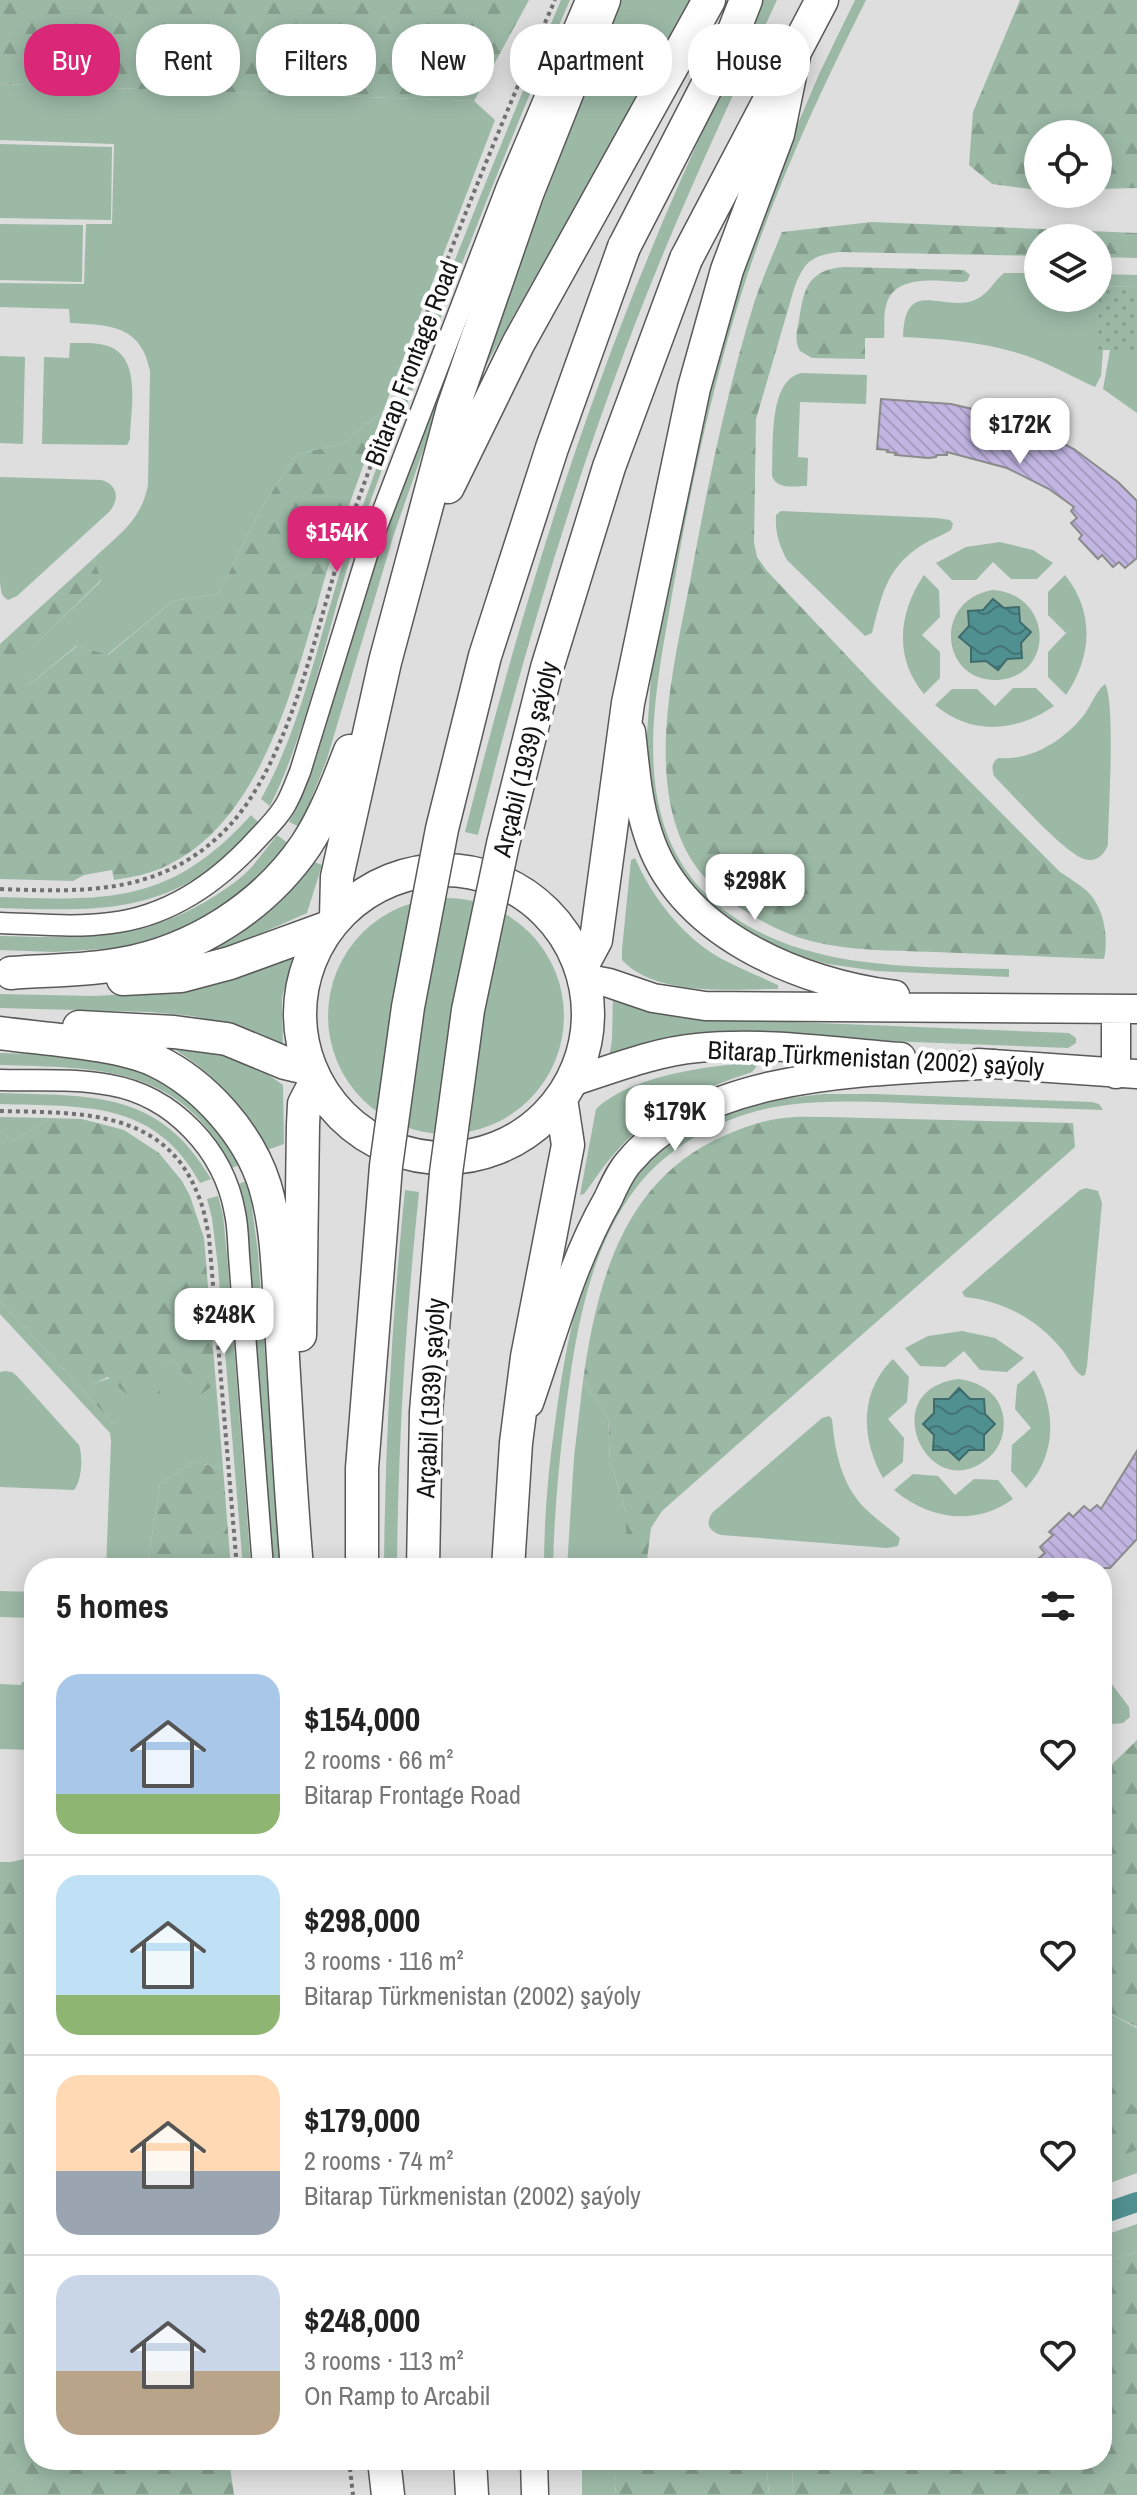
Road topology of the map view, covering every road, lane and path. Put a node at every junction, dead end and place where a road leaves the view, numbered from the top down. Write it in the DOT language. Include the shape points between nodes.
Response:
graph roads {
  1 [pos="555,0"];
  2 [pos="586,0"];
  3 [pos="604,0"];
  4 [pos="709,0"];
  5 [pos="746,0"];
  6 [pos="822,0"];
  7 [pos="809,24"];
  8 [pos="771,96"];
  9 [pos="786,96"];
  10 [pos="410,570"];
  11 [pos="385,662"];
  12 [pos="628,703"];
  13 [pos="0,889"];
  14 [pos="332,922"];
  15 [pos="0,923"];
  16 [pos="6,972"];
  17 [pos="582,973"];
  18 [pos="999,1008"];
  19 [pos="1127,1009"];
  20 [pos="0,1030"];
  21 [pos="995,1064"];
  22 [pos="1126,1074"];
  23 [pos="313,1075"];
  24 [pos="0,1080"];
  25 [pos="566,1090"];
  26 [pos="0,1111"];
  27 [pos="516,1443"];
  28 [pos="236,1558"];
  29 [pos="262,1558"];
  30 [pos="296,1558"];
  31 [pos="362,1558"];
  32 [pos="423,1558"];
  33 [pos="510,1558"];
  34 [pos="350,2470"];
  35 [pos="385,2470"];
  36 [pos="405,2470"];
  37 [pos="471,2470"];
  38 [pos="483,2470"];
  39 [pos="534,2470"];
  40 [pos="353,2495"];
  41 [pos="388,2495"];
  42 [pos="406,2495"];
  43 [pos="472,2495"];
  44 [pos="483,2495"];
  45 [pos="535,2495"];
  1 -- 13 [label="path" via="508,106 390,411 287,725 249,802 217,838 167,872 100,889"];
  2 -- 15 [label="street, Bitarap Frontage Road" via="506,189 371,542 288,801 236,863 172,906 111,923"];
  3 -- 10 [label="main road" via="527,194 453,408"];
  4 -- 10 [label="main road" via="518,344"];
  5 -- 31 [label="main road, bridge" via="624,247 485,656 442,829 408,1007 386,1166 362,1468"];
  6 -- 7 [label="main road, Arçabil (1939) şaýoly"];
  8 -- 32 [label="main road, Arçabil (1939) şaýoly, bridge" via="686,259 609,467 547,668 503,844 468,1010 446,1173 426,1412"];
  9 -- 12 [label="main road" via="694,388"];
  10 -- 11 [label="main road"];
  11 -- 14 [label="main road" via="337,877"];
  11 -- 16 [label="main road" via="334,791 306,845 249,904 201,938 164,954 119,965"];
  12 -- 17 [label="main road" via="596,940"];
  12 -- 18 [label="main road" via="648,836 673,885 713,926 753,952 808,975 885,993"];
  14 -- 16 [label="main road" via="230,963 181,976 117,979"];
  14 -- 17 [label="main road" via="375,887 422,871 473,872 519,890 557,924"];
  14 -- 23 [label="main road" via="310,959 301,995 301,1033"];
  17 -- 18 [label="main road, Bitarap Türkmenistan (2002) şaýoly" via="653,998 705,1006"];
  17 -- 25 [label="main road" via="587,1031 582,1057"];
  18 -- 19 [label="main road, Bitarap Türkmenistan (2002) şaýoly"];
  19 -- 22 [label="main road"];
  20 -- 23 [label="main road" via="119,1027 187,1033 227,1039"];
  20 -- 30 [label="main road" via="114,1049 182,1074 233,1124 254,1161 265,1185 275,1245"];
  21 -- 22 [label="main road, Bitarap Türkmenistan (2002) şaýoly"];
  21 -- 25 [label="main road, Bitarap Türkmenistan (2002) şaýoly" via="721,1046 651,1057"];
  21 -- 27 [label="main road" via="790,1082 729,1097 681,1117 651,1138 627,1164 579,1255"];
  23 -- 25 [label="main road" via="340,1115 374,1140 412,1155 454,1158 495,1150 532,1129"];
  23 -- 30 [label="main road" via="303,1125"];
  24 -- 29 [label="street" via="88,1083 139,1092 170,1109 201,1137 226,1182 235,1212"];
  25 -- 27 [label="main road" via="568,1145"];
  26 -- 28 [label="path" via="86,1114 127,1125 164,1146 193,1183 209,1237"];
  27 -- 33 [label="main road"];
  34 -- 40 [label="path"];
  35 -- 41 [label="main road"];
  36 -- 42 [label="main road"];
  37 -- 43 [label="main road"];
  38 -- 44 [label="main road"];
  39 -- 45 [label="street"];
}
